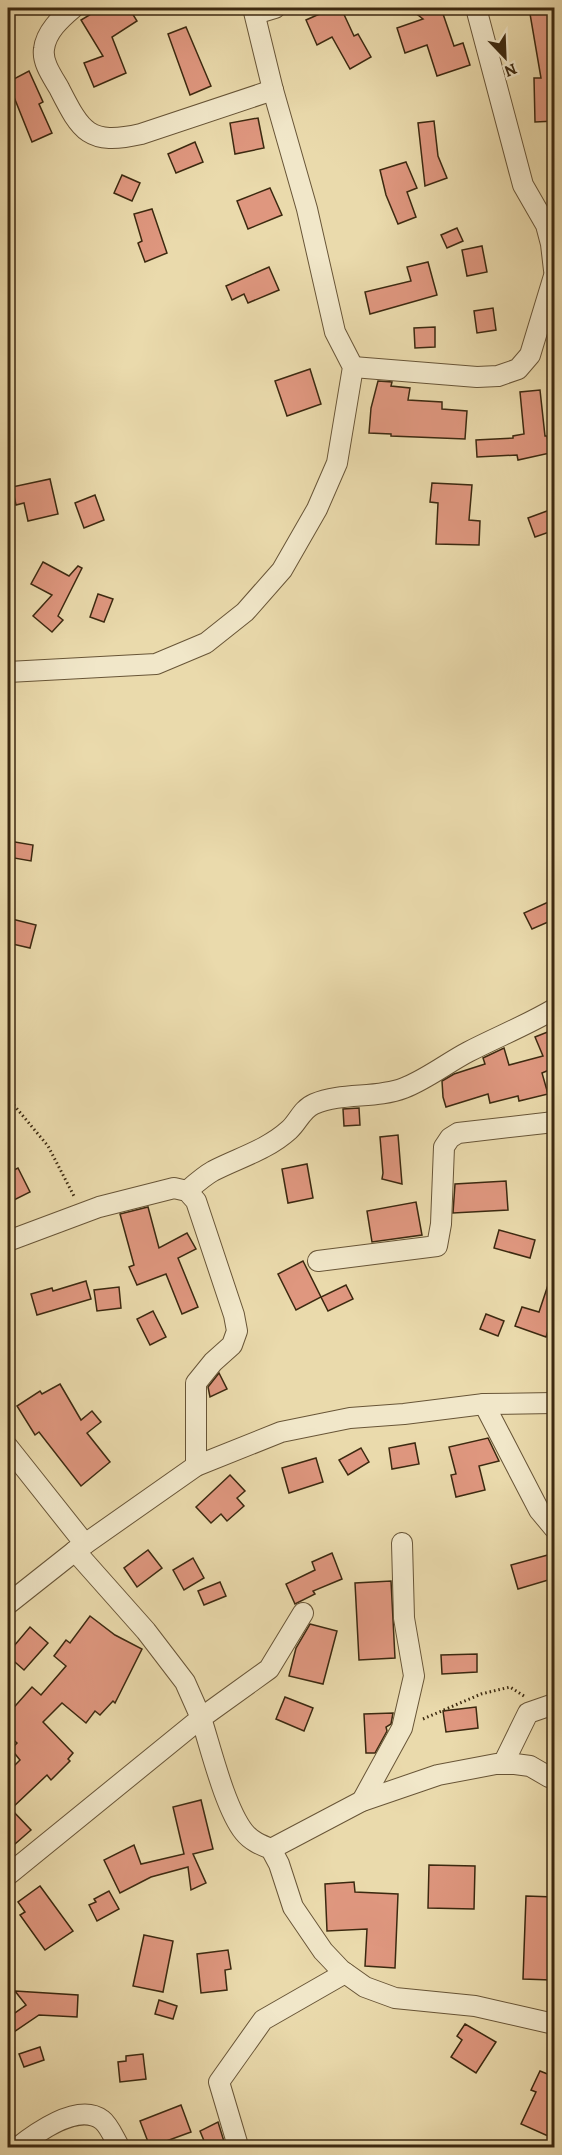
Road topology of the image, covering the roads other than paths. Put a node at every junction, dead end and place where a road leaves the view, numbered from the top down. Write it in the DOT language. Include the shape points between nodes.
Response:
graph roads {
  1 [pos="72,8"];
  2 [pos="275,8"];
  3 [pos="476,8"];
  4 [pos="254,11"];
  5 [pos="273,90"];
  6 [pos="555,270"];
  7 [pos="555,276"];
  8 [pos="353,367"];
  9 [pos="8,672"];
  10 [pos="555,1009"];
  11 [pos="555,1122"];
  12 [pos="187,1191"];
  13 [pos="8,1241"];
  14 [pos="318,1261"];
  15 [pos="555,1403"];
  16 [pos="484,1404"];
  17 [pos="8,1447"];
  18 [pos="196,1466"];
  19 [pos="555,1528"];
  20 [pos="402,1543"];
  21 [pos="80,1547"];
  22 [pos="8,1604"];
  23 [pos="303,1613"];
  24 [pos="555,1704"];
  25 [pos="201,1718"];
  26 [pos="503,1764"];
  27 [pos="549,1777"];
  28 [pos="362,1801"];
  29 [pos="271,1849"];
  30 [pos="8,1875"];
  31 [pos="345,1973"];
  32 [pos="555,2024"];
  33 [pos="238,2146"];
  34 [pos="17,2148"];
  35 [pos="120,2148"];
  1 -- 5 [label="street" via="46,38 43,52 77,122 99,137 120,139 141,134"];
  2 -- 4 [label="street"];
  3 -- 6 [label="street" via="523,185 546,225"];
  4 -- 5 [label="street"];
  5 -- 8 [label="street" via="307,209 335,332"];
  7 -- 8 [label="street" via="530,355 518,369 498,376 477,377"];
  8 -- 9 [label="street" via="337,464 282,570 245,612 206,643 156,664"];
  10 -- 12 [label="street" via="403,1088 330,1098 311,1105 291,1129 246,1157 211,1172"];
  11 -- 14 [label="street" via="458,1132 450,1138 444,1147 437,1246"];
  12 -- 13 [label="street" via="174,1188 99,1207"];
  12 -- 18 [label="street" via="196,1201 237,1331 232,1345 196,1383"];
  15 -- 16 [label="street"];
  16 -- 18 [label="street" via="350,1418 281,1432"];
  16 -- 19 [label="street" via="539,1510"];
  17 -- 21 [label="street"];
  18 -- 21 [label="street"];
  20 -- 28 [label="street" via="404,1618 414,1676 402,1728"];
  21 -- 22 [label="street"];
  21 -- 25 [label="street" via="185,1682"];
  23 -- 25 [label="street" via="269,1669"];
  24 -- 26 [label="street" via="528,1713"];
  25 -- 29 [label="street" via="233,1814 244,1832"];
  25 -- 30 [label="street"];
  26 -- 27 [label="street" via="530,1766"];
  26 -- 28 [label="street" via="438,1775"];
  28 -- 29 [label="street"];
  29 -- 31 [label="street" via="293,1907 323,1951"];
  31 -- 32 [label="street" via="365,1987 395,1998 475,2006"];
  31 -- 33 [label="street" via="263,2020 219,2082"];
  34 -- 35 [label="street" via="41,2129 65,2118 87,2114 103,2120"];
}
